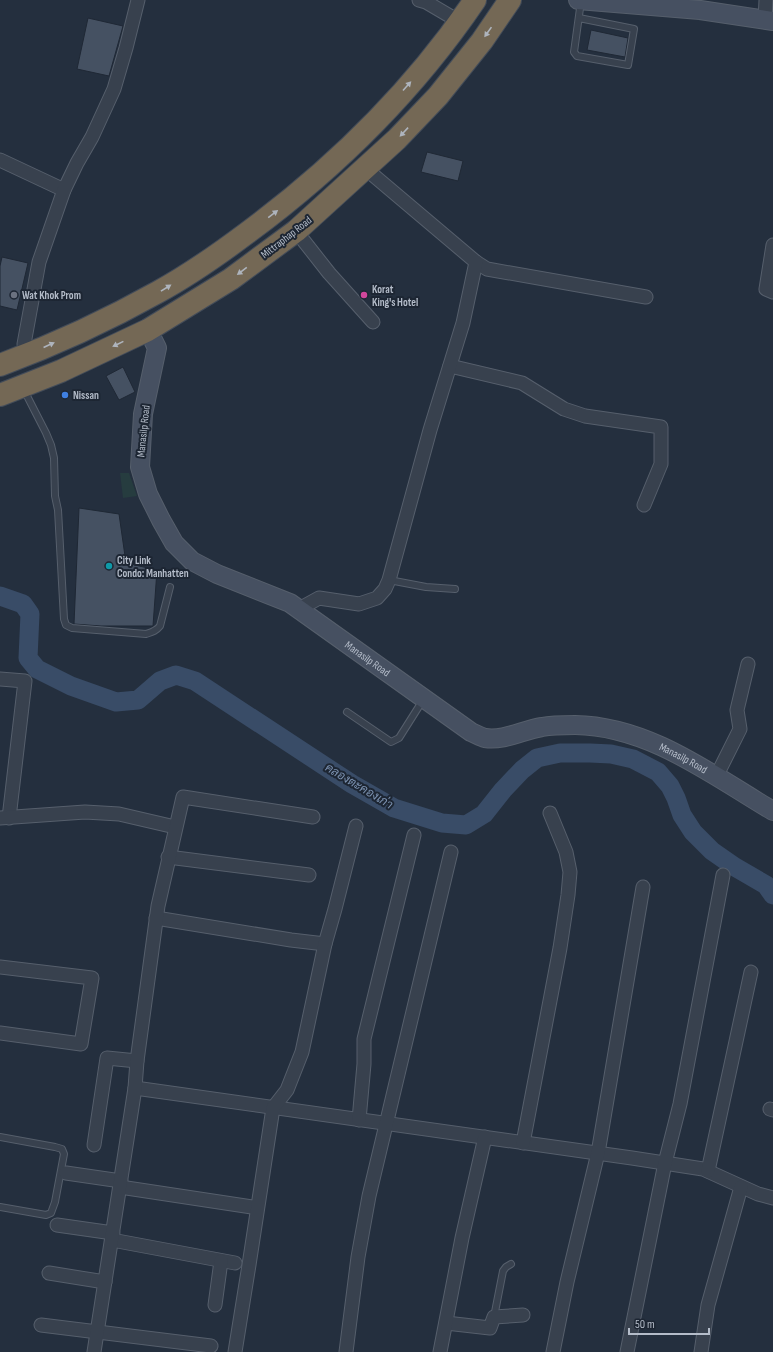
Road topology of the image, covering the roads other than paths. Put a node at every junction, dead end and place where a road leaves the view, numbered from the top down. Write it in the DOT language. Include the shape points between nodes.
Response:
graph roads {
  1 [pos="138,0"];
  2 [pos="419,0"];
  3 [pos="476,0"];
  4 [pos="510,0"];
  5 [pos="766,0"];
  6 [pos="700,5"];
  7 [pos="579,6"];
  8 [pos="769,20"];
  9 [pos="460,22"];
  10 [pos="0,160"];
  11 [pos="366,169"];
  12 [pos="64,190"];
  13 [pos="296,231"];
  14 [pos="773,245"];
  15 [pos="476,262"];
  16 [pos="773,292"];
  17 [pos="646,297"];
  18 [pos="372,322"];
  19 [pos="148,330"];
  20 [pos="28,355"];
  21 [pos="0,365"];
  22 [pos="450,366"];
  23 [pos="22,387"];
  24 [pos="0,395"];
  25 [pos="644,505"];
  26 [pos="390,580"];
  27 [pos="170,587"];
  28 [pos="455,589"];
  29 [pos="299,609"];
  30 [pos="748,664"];
  31 [pos="0,679"];
  32 [pos="424,699"];
  33 [pos="347,712"];
  34 [pos="716,777"];
  35 [pos="773,811"];
  36 [pos="550,813"];
  37 [pos="313,817"];
  38 [pos="4,818"];
  39 [pos="356,826"];
  40 [pos="175,827"];
  41 [pos="414,835"];
  42 [pos="451,852"];
  43 [pos="168,857"];
  44 [pos="309,875"];
  45 [pos="723,875"];
  46 [pos="643,887"];
  47 [pos="156,918"];
  48 [pos="324,944"];
  49 [pos="0,967"];
  50 [pos="751,972"];
  51 [pos="0,1033"];
  52 [pos="137,1061"];
  53 [pos="135,1088"];
  54 [pos="273,1108"];
  55 [pos="359,1120"];
  56 [pos="385,1124"];
  57 [pos="0,1137"];
  58 [pos="485,1138"];
  59 [pos="522,1142"];
  60 [pos="94,1145"];
  61 [pos="598,1153"];
  62 [pos="666,1163"];
  63 [pos="708,1171"];
  64 [pos="66,1173"];
  65 [pos="121,1184"];
  66 [pos="741,1187"];
  67 [pos="773,1198"];
  68 [pos="0,1207"];
  69 [pos="252,1207"];
  70 [pos="57,1225"];
  71 [pos="113,1237"];
  72 [pos="221,1261"];
  73 [pos="235,1263"];
  74 [pos="511,1264"];
  75 [pos="49,1273"];
  76 [pos="105,1282"];
  77 [pos="214,1305"];
  78 [pos="523,1315"];
  79 [pos="494,1317"];
  80 [pos="446,1323"];
  81 [pos="41,1325"];
  82 [pos="97,1332"];
  83 [pos="211,1346"];
  84 [pos="94,1352"];
  85 [pos="235,1352"];
  86 [pos="346,1352"];
  87 [pos="440,1352"];
  88 [pos="553,1352"];
  89 [pos="627,1352"];
  90 [pos="701,1352"];
  1 -- 12 [label="street" via="114,89"];
  2 -- 9 [label="street"];
  3 -- 9 [label="highway"];
  4 -- 11 [label="highway, Mittraphap Road, one-way" via="482,41 438,96"];
  5 -- 8 [label="street"];
  6 -- 7 [label="street"];
  6 -- 8 [label="street"];
  7 -- 7 [label="lane" via="634,29 628,65 577,56 574,52"];
  20 -- 9 [label="highway, one-way" via="159,292 218,254 282,207 381,116"];
  10 -- 12 [label="street"];
  11 -- 13 [label="highway, Mittraphap Road"];
  11 -- 15 [label="street"];
  12 -- 20 [label="street" via="39,262 24,344"];
  13 -- 18 [label="street"];
  13 -- 19 [label="highway, Mittraphap Road, one-way" via="231,279"];
  14 -- 16 [label="street" via="766,289"];
  15 -- 17 [label="street" via="487,269"];
  15 -- 22 [label="street" via="463,323"];
  19 -- 23 [label="highway, Mittraphap Road, one-way"];
  19 -- 29 [label="street, Manasilp Road" via="157,348 143,414 140,467 148,494 160,520 174,543 192,561"];
  20 -- 21 [label="highway"];
  22 -- 25 [label="street" via="522,383 564,409 585,416 661,427 660,464"];
  22 -- 26 [label="street"];
  23 -- 24 [label="highway, Mittraphap Road"];
  23 -- 27 [label="lane" via="46,433 54,458 66,625 72,628 146,634 152,632 160,626"];
  26 -- 28 [label="lane"];
  26 -- 29 [label="street" via="377,598 359,604 319,598"];
  29 -- 32 [label="street, Manasilp Road"];
  30 -- 34 [label="street" via="737,710 740,729"];
  31 -- 38 [label="street" via="26,682"];
  32 -- 33 [label="lane" via="399,738 391,742"];
  32 -- 34 [label="street, Manasilp Road" via="471,732 485,738 500,738 542,726 576,725 616,730 654,742"];
  34 -- 35 [label="street, Manasilp Road"];
  36 -- 59 [label="street" via="566,852 570,872 560,948"];
  37 -- 40 [label="street" via="183,797"];
  38 -- 40 [label="street" via="85,812 119,814"];
  39 -- 48 [label="street"];
  40 -- 43 [label="street"];
  41 -- 55 [label="street" via="364,1039"];
  42 -- 56 [label="street"];
  43 -- 44 [label="street"];
  43 -- 47 [label="street"];
  45 -- 62 [label="street" via="680,1104"];
  46 -- 61 [label="street"];
  47 -- 48 [label="street"];
  47 -- 52 [label="street"];
  48 -- 54 [label="street" via="302,1052 287,1090"];
  49 -- 51 [label="street" via="92,978 81,1044"];
  50 -- 63 [label="street"];
  52 -- 53 [label="street"];
  52 -- 60 [label="street" via="107,1058"];
  53 -- 54 [label="street"];
  53 -- 65 [label="street"];
  54 -- 55 [label="street"];
  54 -- 85 [label="street"];
  55 -- 56 [label="street"];
  56 -- 58 [label="street"];
  56 -- 86 [label="street" via="358,1257"];
  57 -- 68 [label="lane" via="55,1147 62,1149 64,1154 51,1213 46,1215"];
  58 -- 59 [label="street"];
  58 -- 80 [label="street"];
  59 -- 61 [label="street"];
  61 -- 62 [label="street"];
  61 -- 88 [label="street"];
  62 -- 63 [label="street"];
  62 -- 89 [label="street"];
  63 -- 66 [label="street"];
  64 -- 65 [label="street"];
  65 -- 69 [label="street"];
  65 -- 71 [label="street"];
  66 -- 67 [label="street"];
  66 -- 90 [label="street" via="708,1305"];
  70 -- 71 [label="street"];
  71 -- 72 [label="street"];
  71 -- 76 [label="street"];
  72 -- 73 [label="street"];
  72 -- 77 [label="street"];
  74 -- 79 [label="lane" via="503,1271"];
  75 -- 76 [label="street"];
  76 -- 82 [label="street"];
  78 -- 79 [label="street"];
  79 -- 80 [label="street" via="490,1328"];
  80 -- 87 [label="street"];
  81 -- 82 [label="street"];
  82 -- 83 [label="street"];
  82 -- 84 [label="street"];
}
